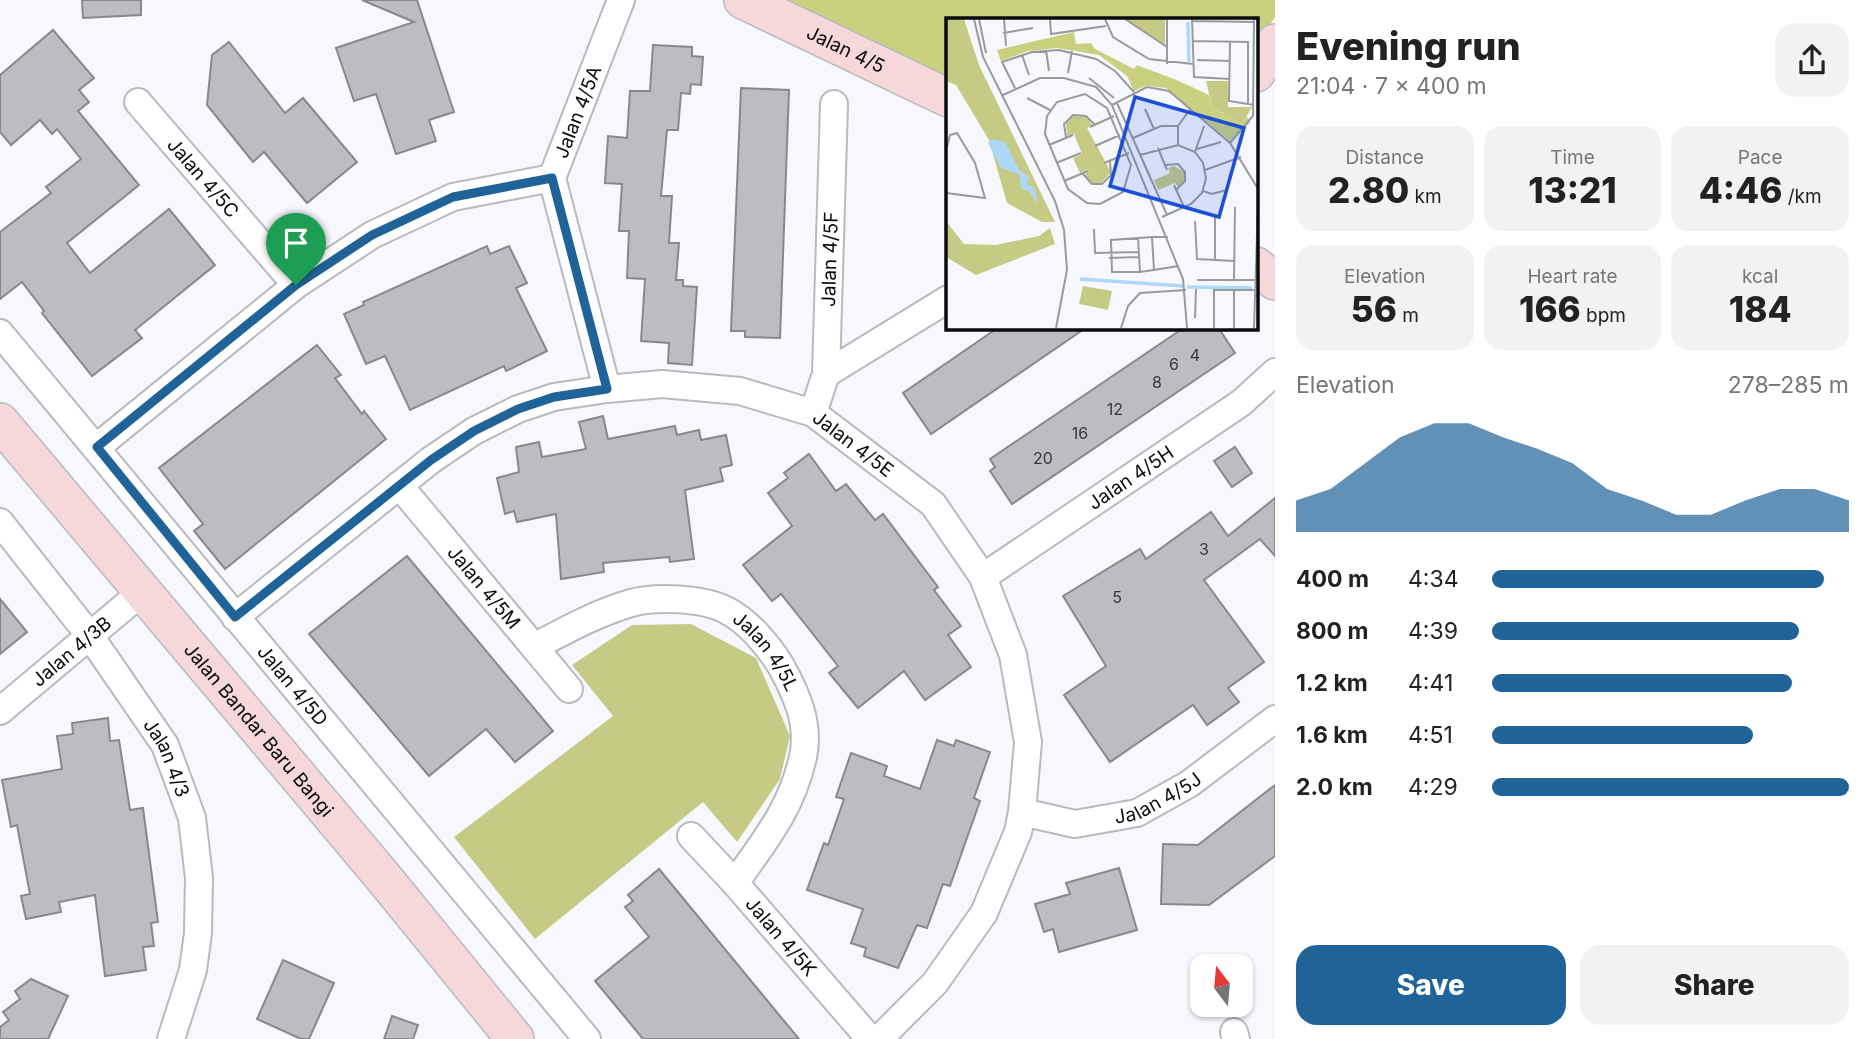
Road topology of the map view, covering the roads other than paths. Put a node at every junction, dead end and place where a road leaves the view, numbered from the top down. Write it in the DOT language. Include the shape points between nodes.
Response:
graph roads {
  1 [pos="621,0"];
  2 [pos="743,0"];
  3 [pos="1275,43"];
  4 [pos="1258,70"];
  5 [pos="946,97"];
  6 [pos="138,102"];
  7 [pos="834,103"];
  8 [pos="552,178"];
  9 [pos="1258,268"];
  10 [pos="1275,281"];
  11 [pos="296,285"];
  12 [pos="946,300"];
  13 [pos="0,332"];
  14 [pos="1275,372"];
  15 [pos="826,374"];
  16 [pos="607,389"];
  17 [pos="813,413"];
  18 [pos="0,422"];
  19 [pos="97,447"];
  20 [pos="399,485"];
  21 [pos="0,522"];
  22 [pos="983,577"];
  23 [pos="142,592"];
  24 [pos="235,617"];
  25 [pos="90,636"];
  26 [pos="534,647"];
  27 [pos="569,689"];
  28 [pos="0,711"];
  29 [pos="1275,719"];
  30 [pos="1022,812"];
  31 [pos="691,836"];
  32 [pos="735,883"];
  33 [pos="171,1039"];
  34 [pos="515,1039"];
  35 [pos="587,1039"];
  36 [pos="870,1039"];
  37 [pos="879,1039"];
  1 -- 8 [label="street, Jalan 4/5A"];
  2 -- 5 [label="street, Jalan 4/5"];
  3 -- 4 [label="street"];
  6 -- 11 [label="street, Jalan 4/5C"];
  7 -- 15 [label="street, Jalan 4/5F"];
  8 -- 11 [label="street" via="453,197 372,235"];
  8 -- 16 [label="street, Jalan 4/5A"];
  9 -- 10 [label="street"];
  11 -- 19 [label="street"];
  12 -- 15 [label="street"];
  13 -- 19 [label="street, Jalan 4/5D"];
  14 -- 22 [label="street, Jalan 4/5H" via="1241,403"];
  15 -- 17 [label="street, Jalan 4/5F"];
  16 -- 17 [label="street, Jalan 4/5E" via="662,384 740,391"];
  16 -- 20 [label="street, Jalan 4/5E" via="554,397 518,409 474,431"];
  17 -- 22 [label="street, Jalan 4/5E" via="933,504"];
  18 -- 23 [label="street, Jalan Bandar Baru Bangi"];
  19 -- 24 [label="street, Jalan 4/5D"];
  20 -- 24 [label="street, Jalan 4/5E"];
  20 -- 26 [label="street, Jalan 4/5M"];
  21 -- 25 [label="street, Jalan 4/3"];
  22 -- 30 [label="street, Jalan 4/5E" via="1013,655 1023,708 1028,742"];
  23 -- 25 [label="street, Jalan 4/3B"];
  23 -- 34 [label="street, Jalan Bandar Baru Bangi"];
  24 -- 35 [label="street, Jalan 4/5D"];
  25 -- 28 [label="street, Jalan 4/3B"];
  25 -- 33 [label="street, Jalan 4/3" via="166,746 191,818 199,878 198,933 193,970"];
  26 -- 27 [label="street, Jalan 4/5M"];
  26 -- 32 [label="street, Jalan 4/5L" via="587,619 634,602 671,598 725,609 749,626 774,654 799,703 806,730 803,755 781,818"];
  29 -- 30 [label="street, Jalan 4/5J" via="1189,784 1137,813 1075,824"];
  30 -- 37 [label="street, Jalan 4/5E" via="984,913 935,983"];
  31 -- 32 [label="street, Jalan 4/5K"];
  32 -- 36 [label="street, Jalan 4/5K"];
}
